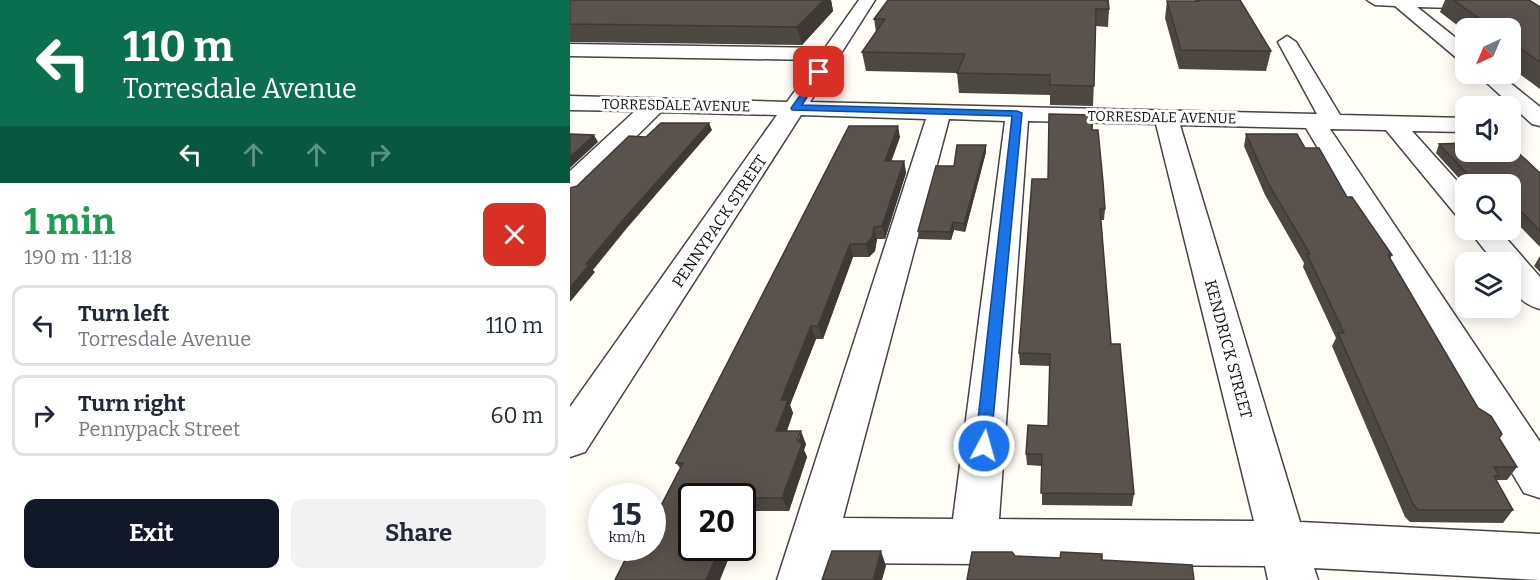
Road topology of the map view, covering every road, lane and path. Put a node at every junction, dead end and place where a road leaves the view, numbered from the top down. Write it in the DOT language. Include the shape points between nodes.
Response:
graph roads {
  1 [pos="867,0"];
  2 [pos="1375,0"];
  3 [pos="1514,0"];
  4 [pos="1398,1"];
  5 [pos="1287,42"];
  6 [pos="1455,47"];
  7 [pos="570,50"];
  8 [pos="831,54"];
  9 [pos="1499,84"];
  10 [pos="570,103"];
  11 [pos="655,105"];
  12 [pos="796,108"];
  13 [pos="940,111"];
  14 [pos="1017,113"];
  15 [pos="1166,117"];
  16 [pos="1540,119"];
  17 [pos="1323,121"];
  18 [pos="1393,123"];
  19 [pos="1455,125"];
  20 [pos="1521,126"];
  21 [pos="1540,126"];
  22 [pos="570,186"];
  23 [pos="1455,196"];
  24 [pos="1490,240"];
  25 [pos="1501,252"];
  26 [pos="1521,276"];
  27 [pos="1540,298"];
  28 [pos="570,440"];
  29 [pos="1540,478"];
  30 [pos="974,542"];
  31 [pos="1540,557"];
  32 [pos="808,560"];
  33 [pos="1288,562"];
  1 -- 8 [label="street, PENNYPACK STREET"];
  2 -- 4 [label="street"];
  3 -- 4 [label="street" via="1461,4"];
  4 -- 6 [label="street"];
  5 -- 17 [label="street"];
  7 -- 8 [label="street"];
  8 -- 12 [label="street, PENNYPACK STREET"];
  9 -- 16 [label="street"];
  10 -- 11 [label="street, TORRESDALE AVENUE"];
  11 -- 12 [label="street, TORRESDALE AVENUE"];
  11 -- 22 [label="street"];
  12 -- 13 [label="street, TORRESDALE AVENUE"];
  12 -- 28 [label="street, PENNYPACK STREET"];
  13 -- 14 [label="street, TORRESDALE AVENUE"];
  13 -- 32 [label="street"];
  14 -- 15 [label="street, TORRESDALE AVENUE"];
  14 -- 30 [label="street"];
  15 -- 17 [label="street, TORRESDALE AVENUE"];
  15 -- 33 [label="street, KENDRICK STREET"];
  17 -- 18 [label="street, TORRESDALE AVENUE"];
  17 -- 29 [label="street"];
  18 -- 19 [label="street, TORRESDALE AVENUE"];
  18 -- 23 [label="street"];
  20 -- 21 [label="street"];
  24 -- 25 [label="street"];
  26 -- 27 [label="street"];
  30 -- 32 [label="street"];
  30 -- 33 [label="street"];
  31 -- 33 [label="street"];
}
